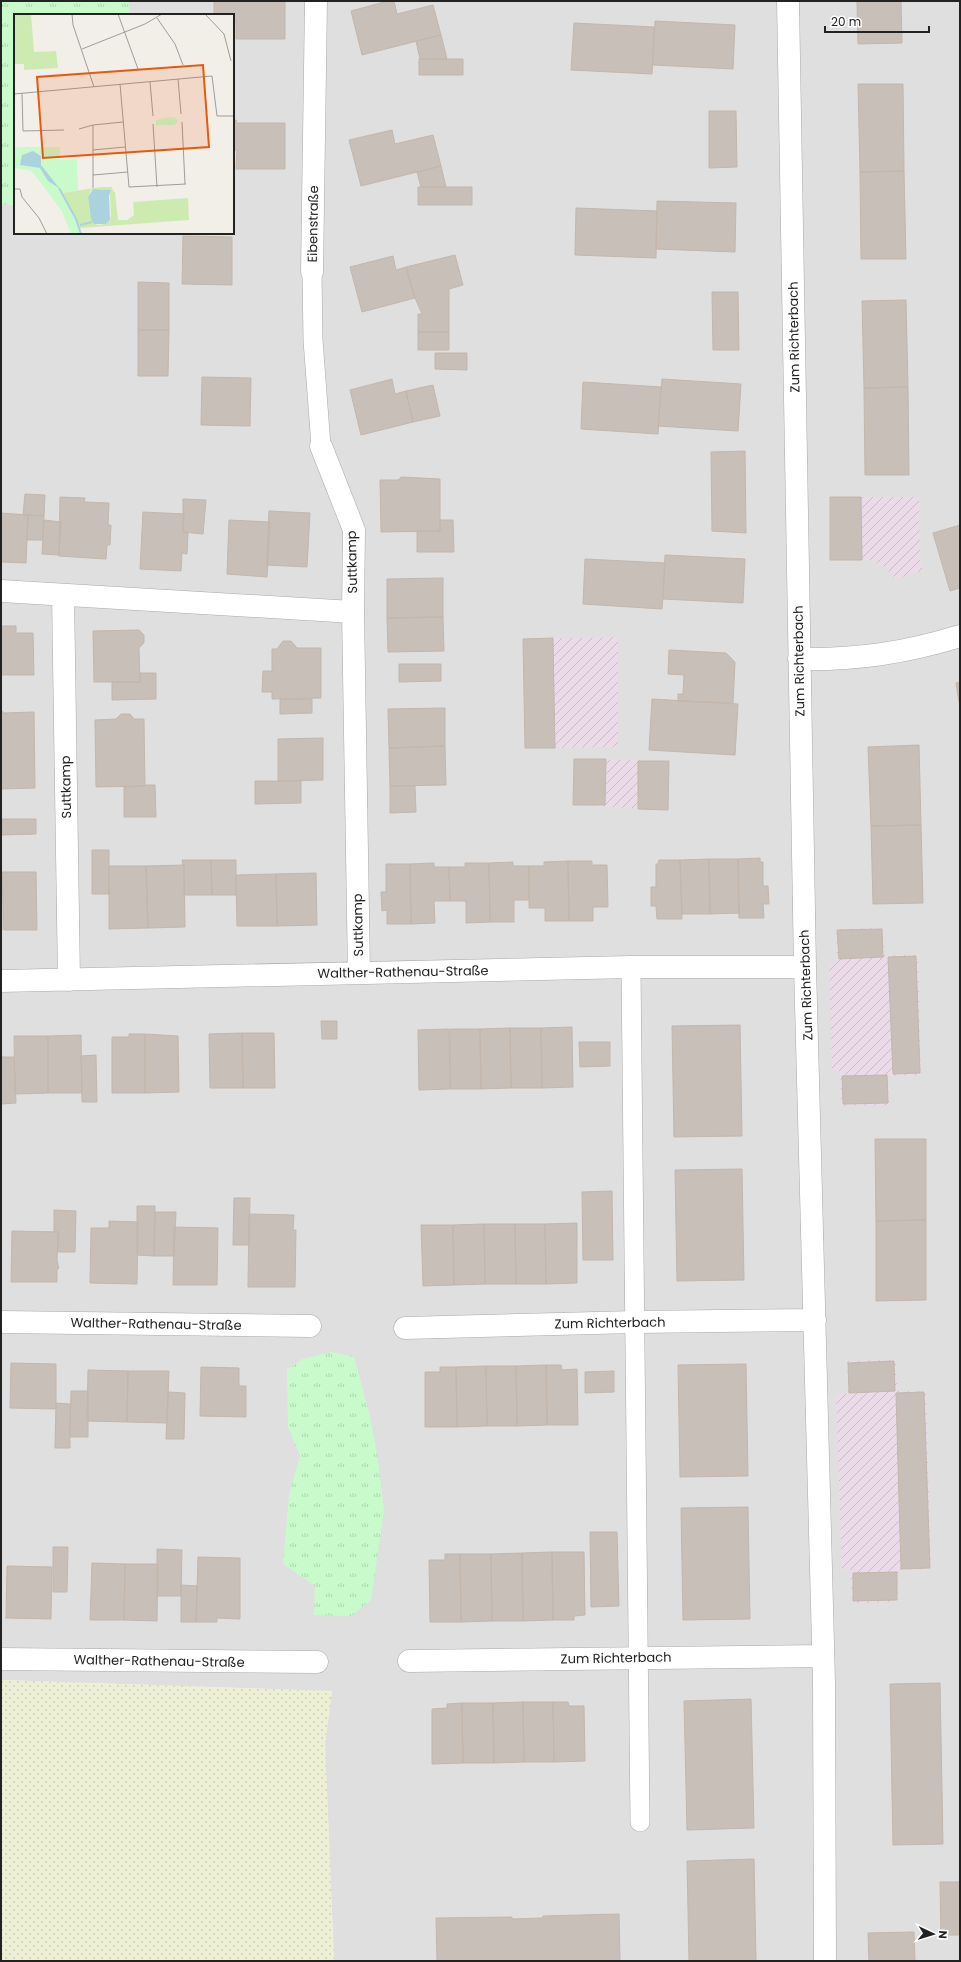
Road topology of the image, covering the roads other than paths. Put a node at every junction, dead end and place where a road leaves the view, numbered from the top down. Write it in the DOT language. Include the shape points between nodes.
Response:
graph roads {
  1 [pos="316,1"];
  2 [pos="788,1"];
  3 [pos="312,272"];
  4 [pos="320,446"];
  5 [pos="1,591"];
  6 [pos="63,594"];
  7 [pos="353,612"];
  8 [pos="960,636"];
  9 [pos="799,659"];
  10 [pos="631,968"];
  11 [pos="805,968"];
  12 [pos="359,973"];
  13 [pos="69,980"];
  14 [pos="1,981"];
  15 [pos="815,1320"];
  16 [pos="1,1322"];
  17 [pos="636,1322"];
  18 [pos="310,1326"];
  19 [pos="405,1328"];
  20 [pos="823,1656"];
  21 [pos="638,1658"];
  22 [pos="1,1659"];
  23 [pos="409,1661"];
  24 [pos="317,1662"];
  25 [pos="640,1822"];
  26 [pos="825,1961"];
  1 -- 3 [label="street, Eibenstraße"];
  2 -- 9 [label="street, Zum Richterbach"];
  3 -- 4 [label="lane, Eibenstraße" via="313,340"];
  4 -- 7 [label="street, Suttkamp" via="354,530"];
  5 -- 6 [label="street, Suttkamp"];
  6 -- 7 [label="street, Suttkamp"];
  6 -- 13 [label="street, Suttkamp"];
  7 -- 12 [label="street, Suttkamp"];
  8 -- 9 [label="street" via="928,646 864,657"];
  9 -- 11 [label="street, Zum Richterbach"];
  10 -- 11 [label="street, Walther-Rathenau-Straße"];
  10 -- 12 [label="street, Walther-Rathenau-Straße"];
  10 -- 17 [label="lane"];
  11 -- 15 [label="street, Zum Richterbach"];
  12 -- 13 [label="street, Walther-Rathenau-Straße"];
  13 -- 14 [label="street, Walther-Rathenau-Straße"];
  15 -- 17 [label="street, Zum Richterbach"];
  15 -- 20 [label="street, Zum Richterbach"];
  16 -- 18 [label="street, Walther-Rathenau-Straße"];
  17 -- 19 [label="street, Zum Richterbach"];
  17 -- 21 [label="lane"];
  20 -- 21 [label="street, Zum Richterbach"];
  20 -- 26 [label="street, Zum Richterbach"];
  21 -- 23 [label="street, Zum Richterbach"];
  21 -- 25 [label="lane"];
  22 -- 24 [label="street, Walther-Rathenau-Straße"];
}
